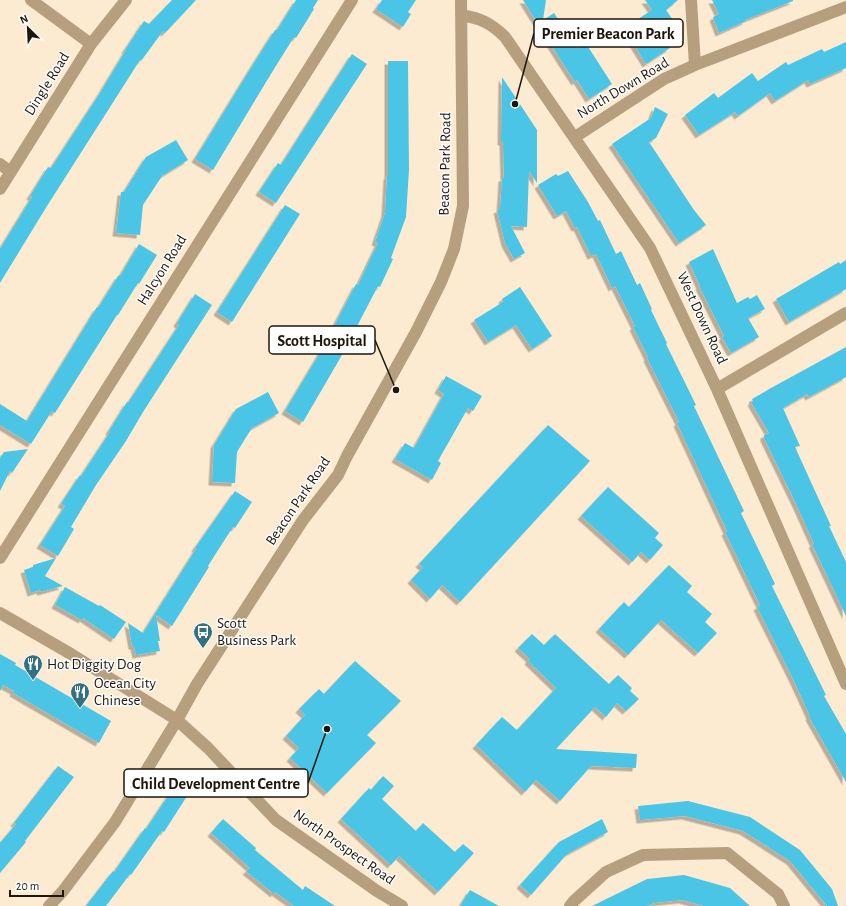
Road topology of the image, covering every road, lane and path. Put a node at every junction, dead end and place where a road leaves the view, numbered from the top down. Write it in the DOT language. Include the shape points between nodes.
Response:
graph roads {
  1 [pos="31,0"];
  2 [pos="126,0"];
  3 [pos="352,0"];
  4 [pos="461,0"];
  5 [pos="691,0"];
  6 [pos="846,7"];
  7 [pos="461,15"];
  8 [pos="91,44"];
  9 [pos="695,65"];
  10 [pos="575,136"];
  11 [pos="0,164"];
  12 [pos="11,172"];
  13 [pos="0,189"];
  14 [pos="846,313"];
  15 [pos="717,389"];
  16 [pos="0,558"];
  17 [pos="0,613"];
  18 [pos="846,684"];
  19 [pos="176,720"];
  20 [pos="48,906"];
  21 [pos="402,906"];
  22 [pos="570,906"];
  23 [pos="784,906"];
  1 -- 8 [label="street"];
  2 -- 8 [label="street, Dingle Road"];
  3 -- 16 [label="street, Halcyon Road"];
  4 -- 7 [label="street, Beacon Park Road"];
  5 -- 9 [label="street"];
  6 -- 9 [label="street, North Down Road"];
  7 -- 10 [label="street, West Down Road" via="477,18 495,26 506,37"];
  7 -- 19 [label="street, Beacon Park Road" via="463,206 454,249 441,282 338,475 303,520"];
  8 -- 12 [label="street, Dingle Road"];
  9 -- 10 [label="street, North Down Road" via="643,91"];
  10 -- 15 [label="street, West Down Road" via="650,248"];
  11 -- 12 [label="street"];
  12 -- 13 [label="street, Dingle Road"];
  14 -- 15 [label="street"];
  15 -- 18 [label="street, West Down Road"];
  17 -- 19 [label="street, North Prospect Road" via="78,658"];
  19 -- 20 [label="street, Beacon Park Road" via="115,822 63,891"];
  19 -- 21 [label="street, North Prospect Road" via="208,748 276,820"];
  22 -- 23 [label="street" via="606,872 643,855 727,853 778,894"];
}
